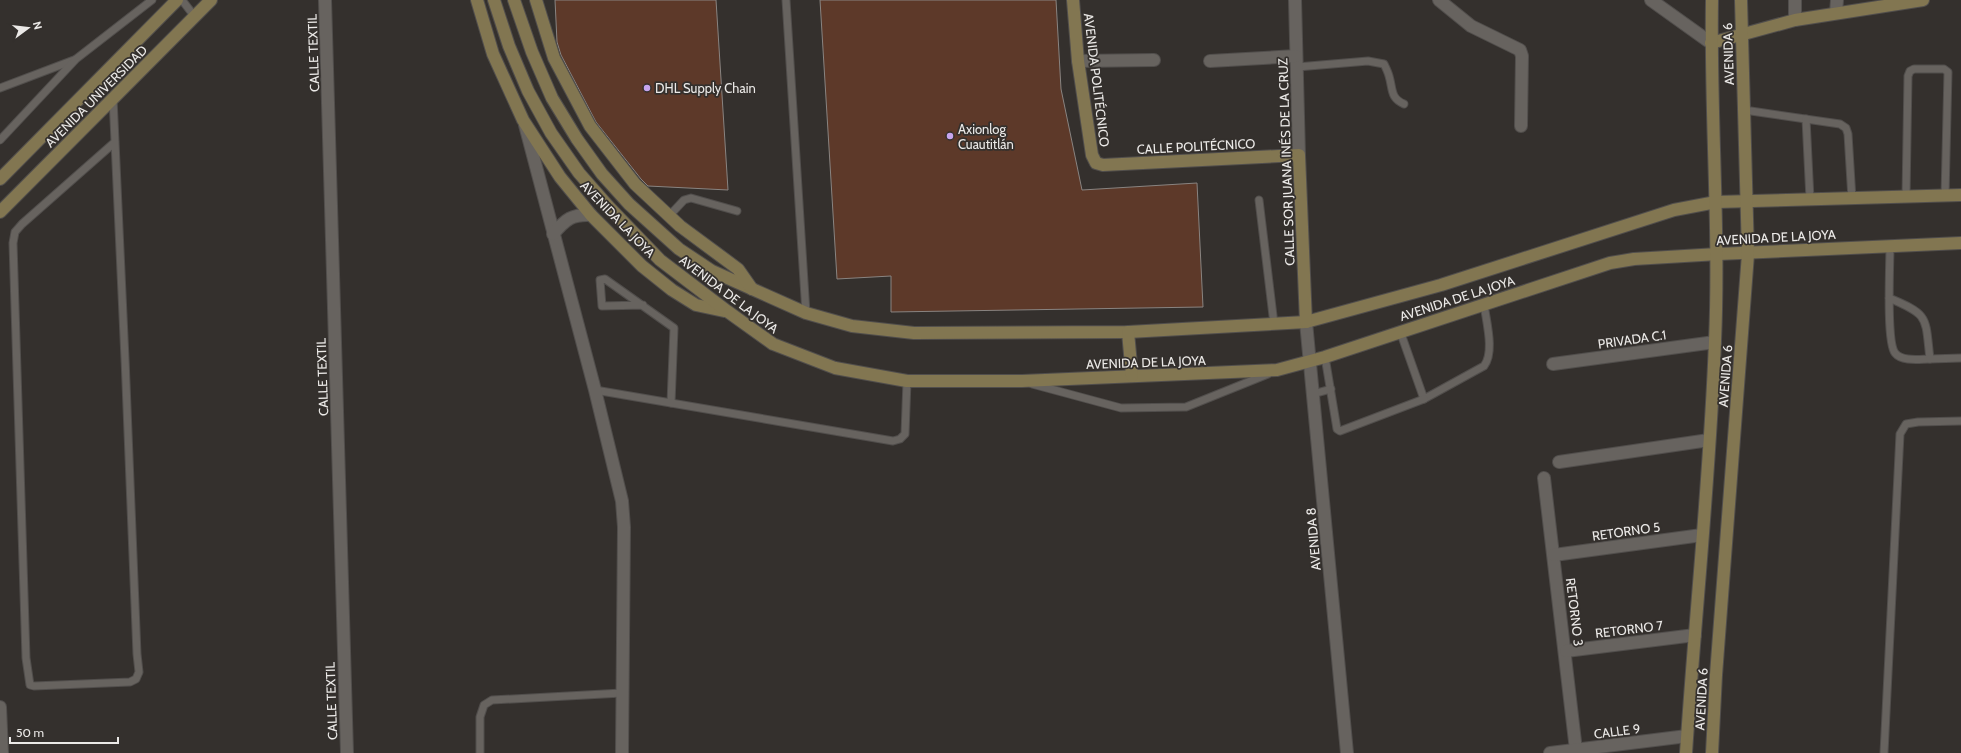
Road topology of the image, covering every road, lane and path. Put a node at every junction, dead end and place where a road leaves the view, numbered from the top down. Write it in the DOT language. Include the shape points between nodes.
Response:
graph roads {
  1 [pos="152,0"];
  2 [pos="177,0"];
  3 [pos="182,0"];
  4 [pos="211,0"];
  5 [pos="325,0"];
  6 [pos="477,0"];
  7 [pos="494,0"];
  8 [pos="514,0"];
  9 [pos="536,0"];
  10 [pos="786,0"];
  11 [pos="1073,0"];
  12 [pos="1295,0"];
  13 [pos="1439,0"];
  14 [pos="1651,0"];
  15 [pos="1712,0"];
  16 [pos="1741,0"];
  17 [pos="1795,0"];
  18 [pos="1837,0"];
  19 [pos="1923,0"];
  20 [pos="1836,13"];
  21 [pos="195,17"];
  22 [pos="1795,20"];
  23 [pos="1741,34"];
  24 [pos="1711,43"];
  25 [pos="76,59"];
  26 [pos="1154,60"];
  27 [pos="1078,61"];
  28 [pos="1210,61"];
  29 [pos="1296,62"];
  30 [pos="0,88"];
  31 [pos="113,98"];
  32 [pos="1404,104"];
  33 [pos="1744,110"];
  34 [pos="1806,119"];
  35 [pos="523,120"];
  36 [pos="1521,126"];
  37 [pos="0,140"];
  38 [pos="116,142"];
  39 [pos="1299,155"];
  40 [pos="1096,162"];
  41 [pos="0,179"];
  42 [pos="1961,195"];
  43 [pos="1945,196"];
  44 [pos="1906,197"];
  45 [pos="1852,198"];
  46 [pos="1259,200"];
  47 [pos="1810,200"];
  48 [pos="1748,201"];
  49 [pos="1716,202"];
  50 [pos="737,211"];
  51 [pos="0,212"];
  52 [pos="591,215"];
  53 [pos="669,216"];
  54 [pos="553,234"];
  55 [pos="1961,243"];
  56 [pos="1890,246"];
  57 [pos="1718,254"];
  58 [pos="1748,254"];
  59 [pos="752,290"];
  60 [pos="1889,298"];
  61 [pos="1484,304"];
  62 [pos="643,305"];
  63 [pos="727,311"];
  64 [pos="806,313"];
  65 [pos="1306,322"];
  66 [pos="1274,324"];
  67 [pos="1400,331"];
  68 [pos="1128,332"];
  69 [pos="1715,342"];
  70 [pos="1325,356"];
  71 [pos="1961,358"];
  72 [pos="1930,359"];
  73 [pos="1310,361"];
  74 [pos="1553,364"];
  75 [pos="1277,370"];
  76 [pos="1132,376"];
  77 [pos="907,381"];
  78 [pos="1022,381"];
  79 [pos="1331,389"];
  80 [pos="595,390"];
  81 [pos="1313,394"];
  82 [pos="1424,399"];
  83 [pos="671,403"];
  84 [pos="1961,420"];
  85 [pos="1709,440"];
  86 [pos="1559,462"];
  87 [pos="1544,478"];
  88 [pos="1702,535"];
  89 [pos="1554,555"];
  90 [pos="1695,635"];
  91 [pos="1566,651"];
  92 [pos="622,693"];
  93 [pos="0,707"];
  94 [pos="1687,736"];
  95 [pos="1576,750"];
  96 [pos="2,753"];
  97 [pos="347,753"];
  98 [pos="480,753"];
  99 [pos="622,753"];
  100 [pos="1347,753"];
  101 [pos="1550,753"];
  102 [pos="1686,753"];
  103 [pos="1712,753"];
  104 [pos="1884,753"];
  1 -- 25 [label="lane"];
  2 -- 41 [label="main road, AVENIDA UNIVERSIDAD"];
  3 -- 21 [label="lane"];
  4 -- 21 [label="main road, AVENIDA UNIVERSIDAD"];
  5 -- 97 [label="street, CALLE TEXTIL"];
  6 -- 35 [label="main road, AVENIDA LA JOYA" via="493,54"];
  7 -- 63 [label="main road, AVENIDA DE LA JOYA" via="528,92 551,133 584,179 660,260"];
  8 -- 59 [label="main road, AVENIDA DE LA JOYA" via="532,52 552,98 602,174 629,204 680,249 712,271"];
  9 -- 53 [label="main road" via="554,58 590,126 635,184"];
  10 -- 64 [label="lane"];
  11 -- 27 [label="main road, AVENIDA POLITÉCNICO"];
  12 -- 29 [label="street, CALLE SOR JUANA INÉS DE LA CRUZ"];
  13 -- 36 [label="street" via="1471,26 1520,50"];
  14 -- 24 [label="street"];
  15 -- 24 [label="main road, AVENIDA 6"];
  16 -- 23 [label="main road, AVENIDA 6"];
  17 -- 22 [label="street"];
  18 -- 20 [label="street"];
  19 -- 20 [label="main road"];
  20 -- 22 [label="main road"];
  21 -- 31 [label="main road, AVENIDA UNIVERSIDAD"];
  22 -- 23 [label="main road"];
  23 -- 24 [label="main road"];
  23 -- 33 [label="main road, AVENIDA 6"];
  24 -- 49 [label="main road, AVENIDA 6"];
  25 -- 30 [label="lane"];
  25 -- 37 [label="lane"];
  26 -- 27 [label="street"];
  27 -- 40 [label="main road, AVENIDA POLITÉCNICO" via="1092,155"];
  28 -- 29 [label="street"];
  29 -- 32 [label="lane" via="1368,60 1384,64 1392,94"];
  29 -- 39 [label="street, CALLE SOR JUANA INÉS DE LA CRUZ"];
  31 -- 38 [label="lane"];
  31 -- 51 [label="main road, AVENIDA UNIVERSIDAD"];
  33 -- 34 [label="lane"];
  33 -- 48 [label="main road, AVENIDA 6"];
  34 -- 45 [label="lane" via="1840,124 1846,128"];
  34 -- 47 [label="lane"];
  35 -- 52 [label="main road, AVENIDA LA JOYA" via="560,177"];
  35 -- 54 [label="street"];
  38 -- 38 [label="lane" via="139,672 136,679 130,682 34,686 30,685 28,679 26,658 13,243 15,232 22,224"];
  39 -- 40 [label="main road, CALLE POLITÉCNICO" via="1102,165"];
  39 -- 65 [label="main road, CALLE SOR JUANA INÉS DE LA CRUZ"];
  42 -- 43 [label="main road, AVENIDA DE LA JOYA"];
  43 -- 44 [label="main road, AVENIDA DE LA JOYA"];
  43 -- 44 [label="lane" via="1948,72 1944,69 1914,69 1908,76"];
  44 -- 45 [label="main road, AVENIDA DE LA JOYA"];
  45 -- 47 [label="main road, AVENIDA DE LA JOYA"];
  46 -- 66 [label="lane"];
  47 -- 48 [label="main road, AVENIDA DE LA JOYA"];
  48 -- 49 [label="main road, AVENIDA DE LA JOYA"];
  48 -- 58 [label="main road, AVENIDA 6"];
  49 -- 57 [label="main road, AVENIDA 6"];
  49 -- 65 [label="main road, AVENIDA DE LA JOYA" via="1674,210 1441,285"];
  50 -- 53 [label="lane" via="691,198 684,200"];
  52 -- 54 [label="street" via="578,214 569,218"];
  52 -- 63 [label="main road, AVENIDA LA JOYA" via="642,266 672,290 696,305"];
  53 -- 59 [label="main road" via="738,269"];
  54 -- 80 [label="street"];
  55 -- 56 [label="main road, AVENIDA DE LA JOYA"];
  56 -- 58 [label="main road, AVENIDA DE LA JOYA"];
  56 -- 60 [label="lane"];
  57 -- 58 [label="main road, AVENIDA DE LA JOYA"];
  57 -- 61 [label="main road, AVENIDA DE LA JOYA" via="1610,263"];
  57 -- 69 [label="main road, AVENIDA 6"];
  58 -- 103 [label="main road, AVENIDA 6"];
  59 -- 64 [label="main road, AVENIDA DE LA JOYA"];
  60 -- 72 [label="lane" via="1914,308 1921,315 1926,324"];
  60 -- 72 [label="lane" via="1894,353 1903,358"];
  61 -- 67 [label="main road, AVENIDA DE LA JOYA"];
  61 -- 82 [label="lane" via="1490,352 1488,360 1484,366"];
  62 -- 62 [label="lane" via="602,306 600,280 605,279"];
  62 -- 83 [label="lane" via="674,328"];
  63 -- 77 [label="main road, AVENIDA DE LA JOYA" via="773,344 835,368"];
  64 -- 68 [label="main road, AVENIDA DE LA JOYA" via="852,326 914,332"];
  65 -- 66 [label="main road, AVENIDA DE LA JOYA"];
  65 -- 73 [label="street, AVENIDA 8"];
  66 -- 68 [label="main road, AVENIDA DE LA JOYA"];
  67 -- 70 [label="main road, AVENIDA DE LA JOYA"];
  67 -- 82 [label="lane"];
  68 -- 76 [label="main road"];
  69 -- 74 [label="street, PRIVADA C.1"];
  69 -- 85 [label="main road, AVENIDA 6"];
  70 -- 73 [label="main road, AVENIDA DE LA JOYA"];
  70 -- 79 [label="lane"];
  71 -- 72 [label="lane"];
  73 -- 75 [label="main road, AVENIDA DE LA JOYA"];
  73 -- 81 [label="street, AVENIDA 8"];
  75 -- 76 [label="main road, AVENIDA DE LA JOYA"];
  75 -- 78 [label="lane" via="1186,407 1122,408"];
  76 -- 78 [label="main road, AVENIDA DE LA JOYA"];
  77 -- 78 [label="main road, AVENIDA DE LA JOYA"];
  77 -- 83 [label="lane" via="905,434 893,441"];
  79 -- 81 [label="lane"];
  79 -- 82 [label="lane" via="1337,429 1340,431"];
  80 -- 83 [label="lane"];
  80 -- 92 [label="street" via="622,501"];
  81 -- 100 [label="street, AVENIDA 8"];
  84 -- 104 [label="lane" via="1906,424 1900,434"];
  85 -- 86 [label="street"];
  85 -- 88 [label="main road, AVENIDA 6"];
  87 -- 89 [label="street, RETORNO 3"];
  88 -- 89 [label="street, RETORNO 5"];
  88 -- 90 [label="main road, AVENIDA 6"];
  89 -- 91 [label="street, RETORNO 3"];
  90 -- 91 [label="street, RETORNO 7"];
  90 -- 94 [label="main road, AVENIDA 6"];
  91 -- 95 [label="street, RETORNO 3"];
  92 -- 98 [label="lane" via="492,700 484,705 480,717"];
  92 -- 99 [label="street"];
  93 -- 96 [label="street"];
  94 -- 95 [label="street, CALLE 9"];
  94 -- 102 [label="main road, AVENIDA 6"];
  95 -- 101 [label="street, CALLE 9"];
}
